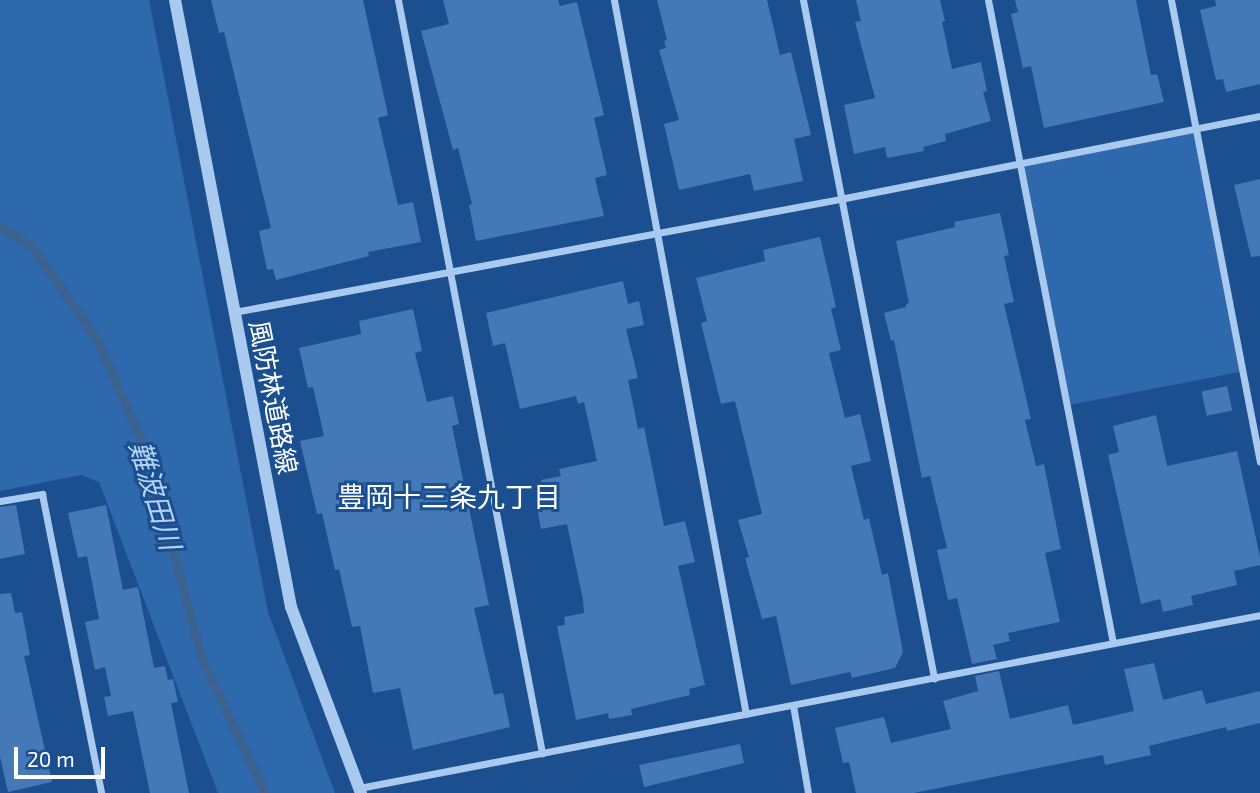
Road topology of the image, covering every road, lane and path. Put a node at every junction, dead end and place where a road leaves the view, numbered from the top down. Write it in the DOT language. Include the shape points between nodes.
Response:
graph roads {
  1 [pos="174,0"];
  2 [pos="398,0"];
  3 [pos="614,0"];
  4 [pos="803,0"];
  5 [pos="988,0"];
  6 [pos="1171,0"];
  7 [pos="1260,116"];
  8 [pos="1195,128"];
  9 [pos="1019,163"];
  10 [pos="840,199"];
  11 [pos="657,232"];
  12 [pos="450,271"];
  13 [pos="234,312"];
  14 [pos="1260,462"];
  15 [pos="0,501"];
  16 [pos="1260,615"];
  17 [pos="1113,643"];
  18 [pos="934,678"];
  19 [pos="793,705"];
  20 [pos="746,714"];
  21 [pos="542,753"];
  22 [pos="360,790"];
  23 [pos="101,793"];
  24 [pos="808,793"];
  1 -- 13 [label="street, 風防林道路線"];
  2 -- 12 [label="street"];
  3 -- 11 [label="street"];
  4 -- 10 [label="street"];
  5 -- 9 [label="street"];
  6 -- 8 [label="street"];
  7 -- 8 [label="street"];
  8 -- 9 [label="street"];
  8 -- 14 [label="street"];
  9 -- 10 [label="street"];
  9 -- 17 [label="street"];
  10 -- 11 [label="street"];
  10 -- 18 [label="street"];
  11 -- 12 [label="street"];
  11 -- 20 [label="street"];
  12 -- 13 [label="street"];
  12 -- 21 [label="street"];
  13 -- 22 [label="street, 風防林道路線" via="291,607"];
  15 -- 23 [label="street" via="42,494"];
  16 -- 17 [label="street"];
  17 -- 18 [label="street"];
  18 -- 19 [label="street"];
  19 -- 20 [label="street"];
  19 -- 24 [label="street"];
  20 -- 21 [label="street"];
  21 -- 22 [label="street"];
}
